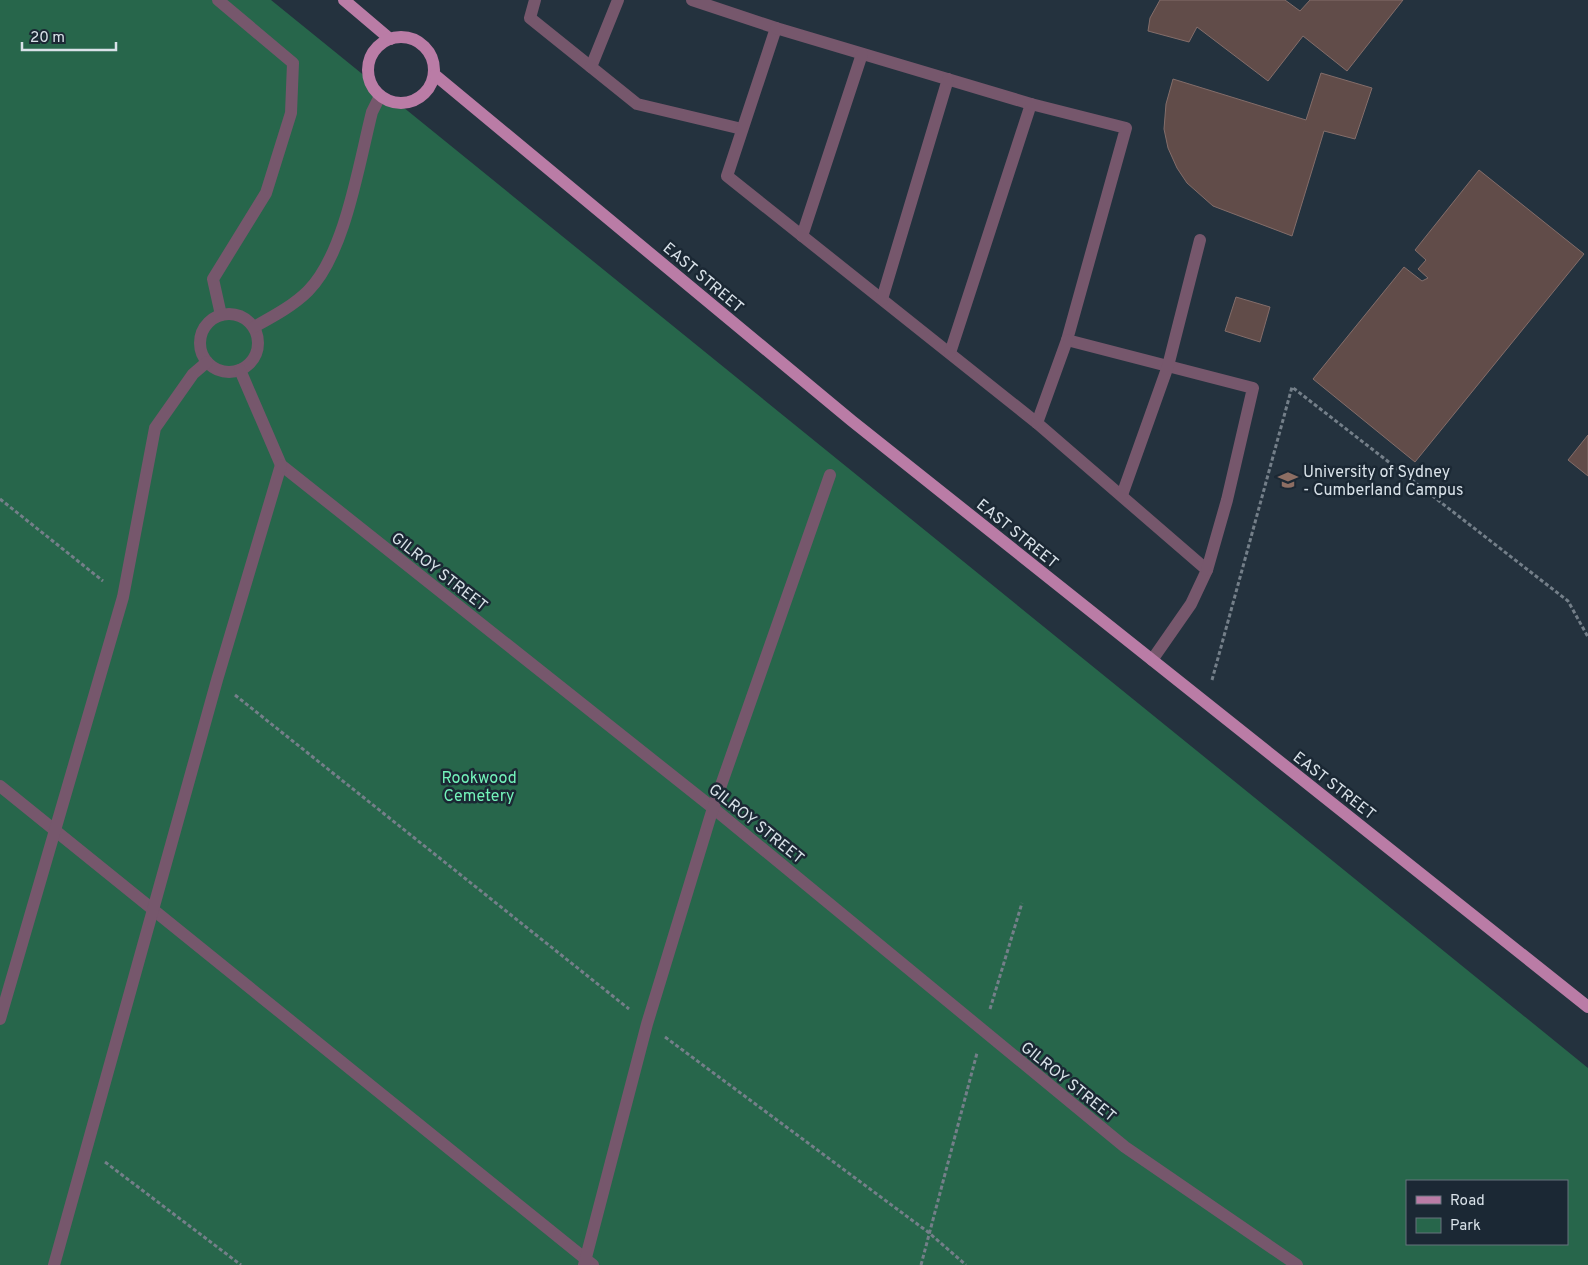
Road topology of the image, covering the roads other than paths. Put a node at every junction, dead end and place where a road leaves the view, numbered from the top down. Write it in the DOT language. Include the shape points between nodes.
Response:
graph roads {
  1 [pos="218,0"];
  2 [pos="344,0"];
  3 [pos="535,0"];
  4 [pos="618,0"];
  5 [pos="692,0"];
  6 [pos="776,28"];
  7 [pos="390,39"];
  8 [pos="862,54"];
  9 [pos="591,67"];
  10 [pos="434,75"];
  11 [pos="948,80"];
  12 [pos="380,96"];
  13 [pos="1032,104"];
  14 [pos="742,129"];
  15 [pos="802,236"];
  16 [pos="1200,240"];
  17 [pos="882,299"];
  18 [pos="221,315"];
  19 [pos="254,327"];
  20 [pos="1067,340"];
  21 [pos="950,353"];
  22 [pos="207,362"];
  23 [pos="1168,366"];
  24 [pos="240,370"];
  25 [pos="1037,423"];
  26 [pos="280,465"];
  27 [pos="830,475"];
  28 [pos="1122,495"];
  29 [pos="1207,570"];
  30 [pos="1152,660"];
  31 [pos="0,786"];
  32 [pos="713,808"];
  33 [pos="55,831"];
  34 [pos="152,910"];
  35 [pos="1588,1007"];
  36 [pos="0,1019"];
  37 [pos="587,1263"];
  38 [pos="54,1265"];
  39 [pos="1297,1265"];
  1 -- 18 [label="street" via="293,63 291,113 266,193 213,279"];
  2 -- 7 [label="main road"];
  3 -- 9 [label="street" via="530,18"];
  4 -- 9 [label="street"];
  5 -- 6 [label="street"];
  6 -- 8 [label="street"];
  6 -- 14 [label="street"];
  7 -- 10 [label="main road" via="413,38 423,44 434,63"];
  7 -- 12 [label="main road" via="374,50 369,59 369,79"];
  8 -- 11 [label="street"];
  8 -- 15 [label="street"];
  9 -- 14 [label="street" via="637,104"];
  10 -- 12 [label="main road" via="426,93 408,103 398,104"];
  10 -- 30 [label="main road, EAST STREET" via="852,421"];
  11 -- 13 [label="street"];
  11 -- 17 [label="street"];
  12 -- 19 [label="street" via="372,112 345,217 326,267 299,299"];
  13 -- 20 [label="street" via="1126,128"];
  13 -- 21 [label="street"];
  14 -- 15 [label="street" via="727,176"];
  15 -- 17 [label="street"];
  16 -- 23 [label="street"];
  17 -- 21 [label="street"];
  18 -- 19 [label="street" via="239,316"];
  18 -- 22 [label="street" via="205,326 202,335 202,353"];
  19 -- 24 [label="street" via="259,344 257,352 248,366"];
  20 -- 23 [label="street"];
  20 -- 25 [label="street"];
  21 -- 25 [label="street"];
  22 -- 24 [label="street" via="222,371"];
  22 -- 33 [label="street" via="193,374 155,428 122,596"];
  23 -- 28 [label="street"];
  23 -- 29 [label="street" via="1253,388"];
  24 -- 26 [label="street, GILROY STREET"];
  25 -- 28 [label="street"];
  26 -- 32 [label="street, GILROY STREET"];
  26 -- 34 [label="street"];
  27 -- 32 [label="street"];
  28 -- 29 [label="street"];
  29 -- 30 [label="street" via="1191,604"];
  30 -- 35 [label="main road, EAST STREET"];
  31 -- 33 [label="street"];
  32 -- 37 [label="street" via="648,1024"];
  32 -- 39 [label="street, GILROY STREET" via="1125,1147"];
  33 -- 34 [label="street"];
  33 -- 36 [label="street"];
  34 -- 37 [label="street"];
  34 -- 38 [label="street"];
}
